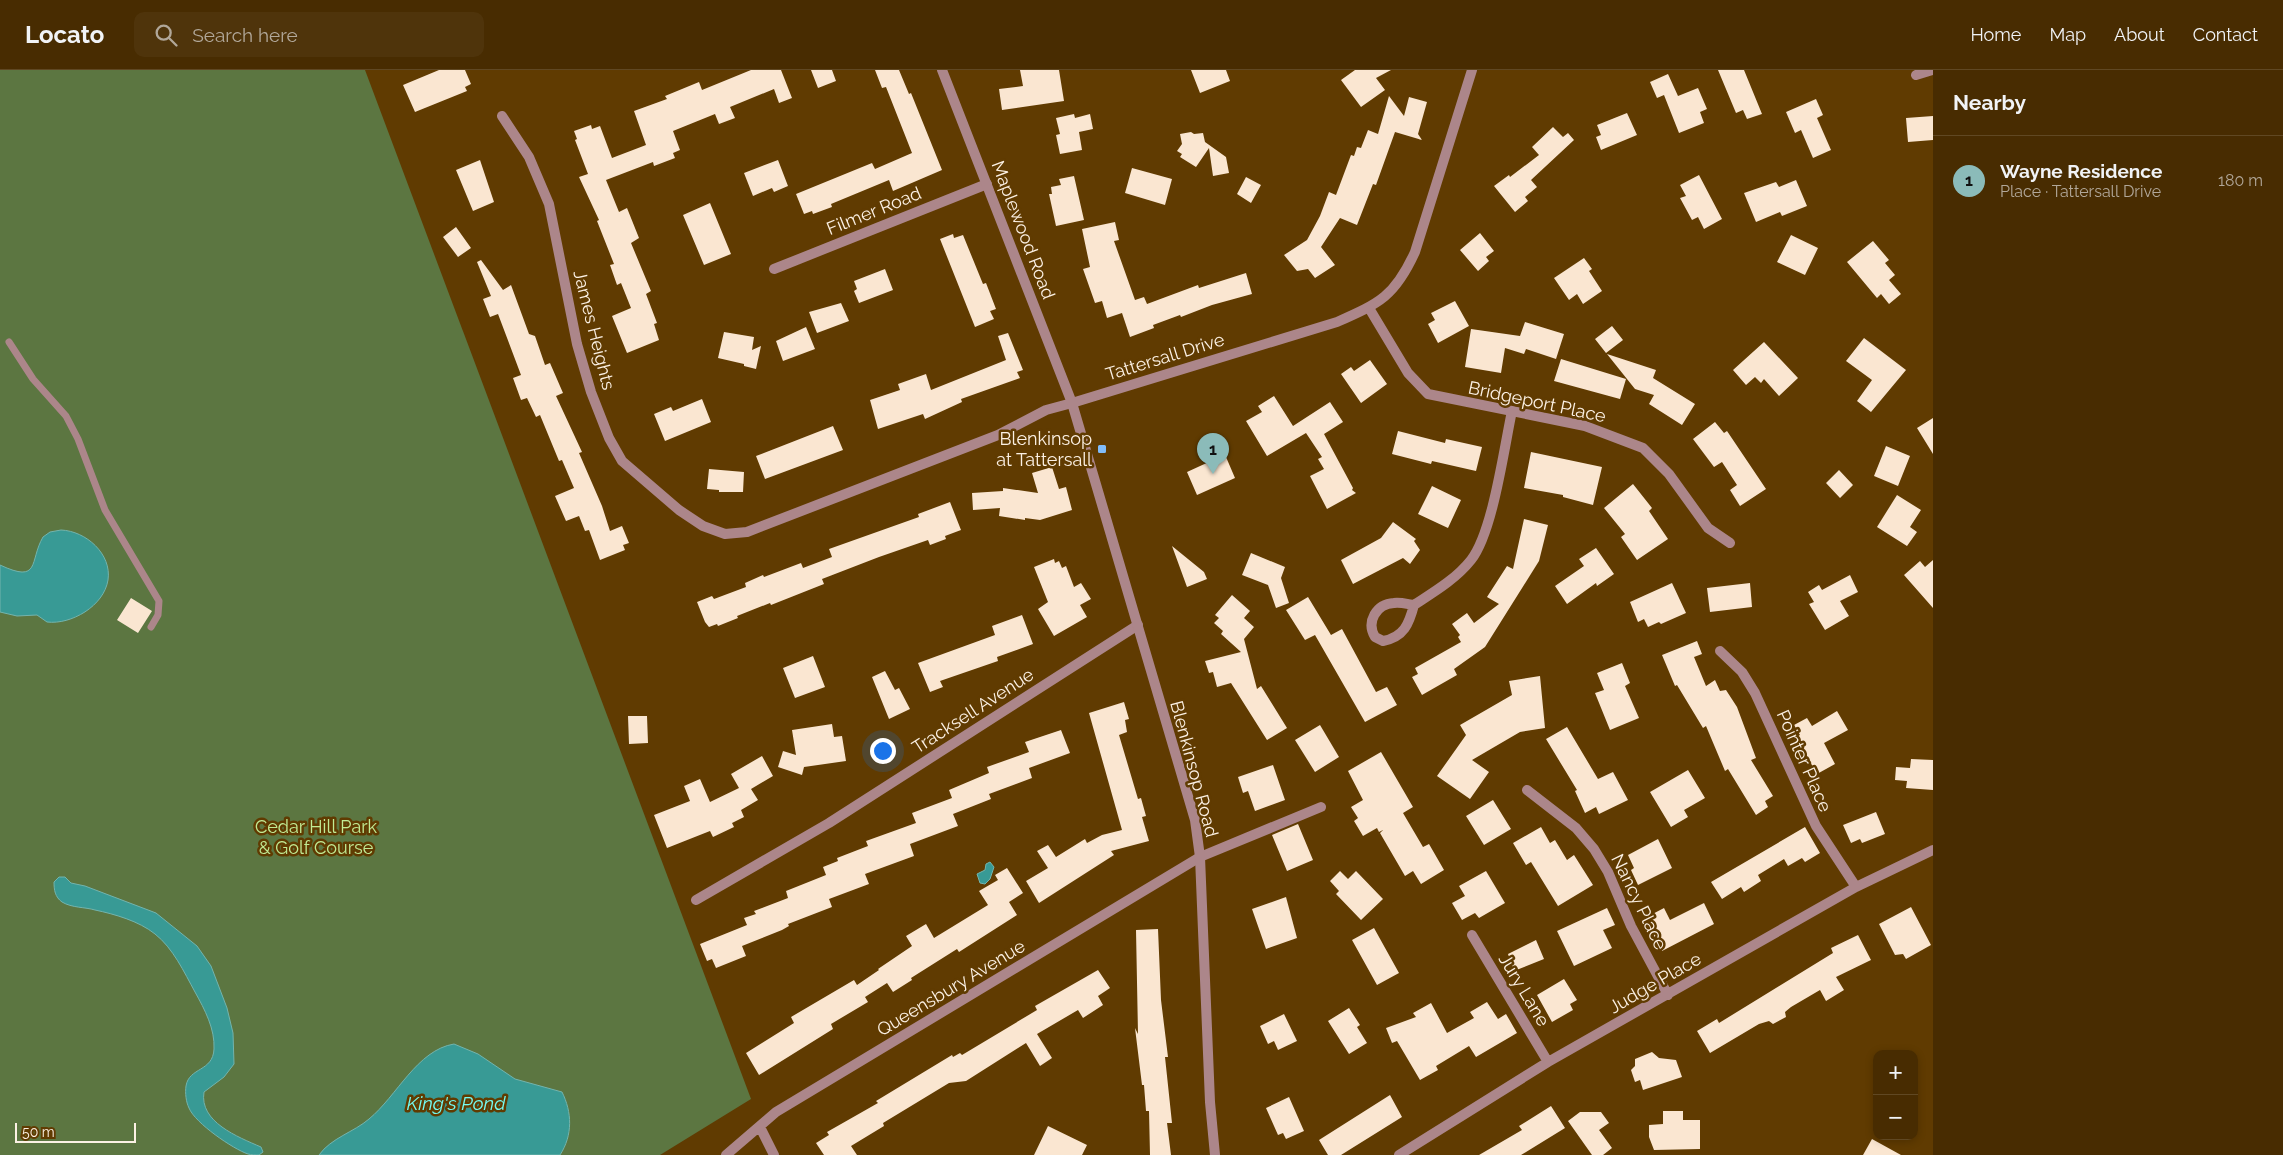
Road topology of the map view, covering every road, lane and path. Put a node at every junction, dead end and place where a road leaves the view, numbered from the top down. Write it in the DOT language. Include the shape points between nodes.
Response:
graph roads {
  1 [pos="942,70"];
  2 [pos="1472,70"];
  3 [pos="1932,70"];
  4 [pos="1916,75"];
  5 [pos="502,116"];
  6 [pos="987,184"];
  7 [pos="774,269"];
  8 [pos="1369,308"];
  9 [pos="9,342"];
  10 [pos="1072,403"];
  11 [pos="1512,412"];
  12 [pos="725,534"];
  13 [pos="1730,543"];
  14 [pos="1414,605"];
  15 [pos="1138,624"];
  16 [pos="151,627"];
  17 [pos="1720,651"];
  18 [pos="1527,790"];
  19 [pos="1321,807"];
  20 [pos="1933,850"];
  21 [pos="1200,857"];
  22 [pos="1856,887"];
  23 [pos="696,900"];
  24 [pos="1472,935"];
  25 [pos="1668,996"];
  26 [pos="1548,1062"];
  27 [pos="760,1127"];
  28 [pos="726,1155"];
  29 [pos="774,1155"];
  30 [pos="1215,1155"];
  31 [pos="1399,1155"];
  1 -- 6 [label="street, Maplewood Road"];
  2 -- 8 [label="street, Tattersall Drive" via="1415,252 1404,276 1391,293"];
  3 -- 4 [label="street"];
  5 -- 12 [label="street, James Heights" via="528,157 549,204 577,344 608,438 622,461 665,499 703,526"];
  6 -- 7 [label="street, Filmer Road"];
  6 -- 10 [label="street, Maplewood Road"];
  8 -- 10 [label="street, Tattersall Drive" via="1337,322"];
  8 -- 11 [label="street, Bridgeport Place" via="1408,373 1428,394"];
  9 -- 16 [label="lane" via="33,379 66,416 105,510 160,601 158,615"];
  10 -- 12 [label="street, Tattersall Drive" via="1046,410 998,435 747,532"];
  10 -- 15 [label="street, Blenkinsop Road"];
  11 -- 13 [label="street, Bridgeport Place" via="1585,426 1643,448 1669,474 1708,528"];
  11 -- 14 [label="street" via="1486,529 1472,559 1449,581"];
  14 -- 14 [label="street" via="1394,603 1382,606 1371,623 1375,637 1383,641 1400,635 1409,622"];
  15 -- 21 [label="street, Blenkinsop Road" via="1195,820"];
  15 -- 23 [label="street, Tracksell Avenue" via="829,823"];
  17 -- 22 [label="street, Pointer Place" via="1742,672 1755,692 1816,826"];
  18 -- 25 [label="street, Nancy Place" via="1576,828 1594,849"];
  19 -- 21 [label="street, Queensbury Avenue"];
  20 -- 22 [label="street, Judge Place"];
  21 -- 27 [label="street, Queensbury Avenue" via="776,1112"];
  21 -- 30 [label="street, Blenkinsop Road"];
  22 -- 25 [label="street, Judge Place"];
  24 -- 26 [label="street, Jury Lane"];
  25 -- 26 [label="street, Judge Place"];
  26 -- 31 [label="street, Judge Place"];
  27 -- 28 [label="street, Queensbury Avenue"];
  27 -- 29 [label="street"];
}
